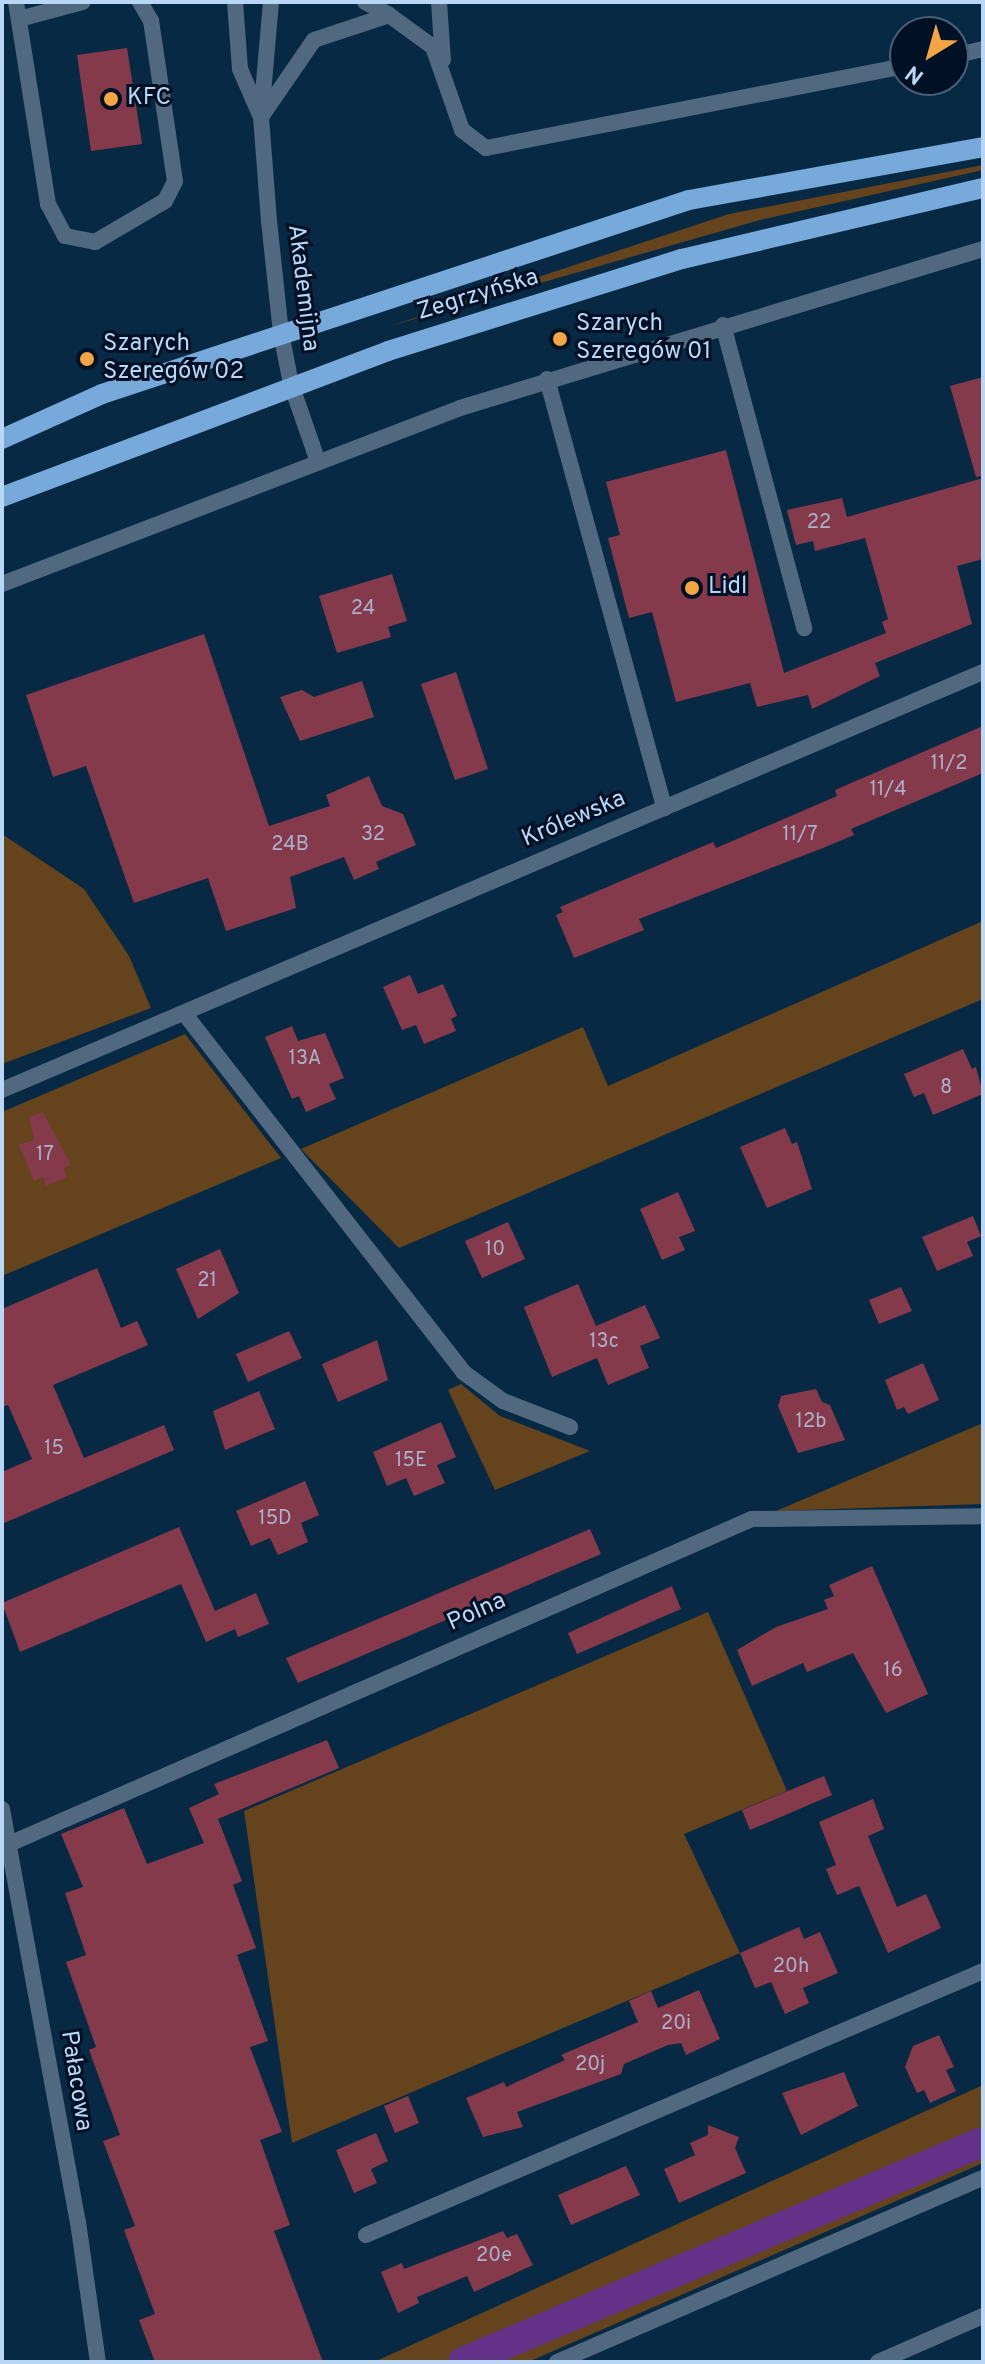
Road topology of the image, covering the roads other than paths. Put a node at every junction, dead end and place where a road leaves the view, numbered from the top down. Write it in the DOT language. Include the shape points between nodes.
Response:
graph roads {
  1 [pos="83,2"];
  2 [pos="140,2"];
  3 [pos="235,2"];
  4 [pos="271,2"];
  5 [pos="365,2"];
  6 [pos="439,2"];
  7 [pos="18,10"];
  8 [pos="389,15"];
  9 [pos="443,63"];
  10 [pos="889,69"];
  11 [pos="261,117"];
  12 [pos="983,147"];
  13 [pos="983,188"];
  14 [pos="983,249"];
  15 [pos="723,325"];
  16 [pos="281,333"];
  17 [pos="547,379"];
  18 [pos="291,384"];
  19 [pos="2,439"];
  20 [pos="318,462"];
  21 [pos="2,497"];
  22 [pos="2,584"];
  23 [pos="804,628"];
  24 [pos="983,672"];
  25 [pos="664,808"];
  26 [pos="184,1013"];
  27 [pos="2,1090"];
  28 [pos="570,1427"];
  29 [pos="983,1516"];
  30 [pos="2,1809"];
  31 [pos="9,1844"];
  32 [pos="983,1971"];
  33 [pos="983,2178"];
  34 [pos="366,2235"];
  35 [pos="983,2316"];
  36 [pos="98,2362"];
  37 [pos="557,2362"];
  38 [pos="878,2362"];
  1 -- 7 [label="street"];
  2 -- 7 [label="street" via="151,21 175,181 165,201 95,242 65,236 48,204"];
  3 -- 11 [label="street, Akademijna" via="240,69"];
  4 -- 11 [label="street, Akademijna"];
  5 -- 8 [label="street"];
  6 -- 9 [label="street"];
  8 -- 9 [label="street" via="433,47"];
  8 -- 11 [label="street" via="314,40"];
  9 -- 10 [label="street" via="462,130 477,144 494,149"];
  11 -- 16 [label="street, Akademijna"];
  12 -- 16 [label="main road, Zegrzyńska" via="689,200"];
  13 -- 18 [label="main road, Zegrzyńska" via="682,259"];
  14 -- 15 [label="street"];
  15 -- 17 [label="street"];
  15 -- 23 [label="street"];
  16 -- 18 [label="street, Akademijna"];
  16 -- 19 [label="main road, Zegrzyńska" via="102,394"];
  17 -- 20 [label="street"];
  17 -- 25 [label="street"];
  18 -- 20 [label="street, Akademijna"];
  18 -- 21 [label="main road, Zegrzyńska"];
  20 -- 22 [label="street"];
  24 -- 25 [label="street, Królewska"];
  25 -- 26 [label="street, Królewska"];
  26 -- 27 [label="street, Królewska"];
  26 -- 28 [label="street" via="463,1372 503,1401"];
  29 -- 31 [label="street, Polna" via="752,1519"];
  30 -- 31 [label="street, Pałacowa"];
  31 -- 36 [label="street, Pałacowa"];
  32 -- 34 [label="street"];
  33 -- 37 [label="street"];
  35 -- 38 [label="street"];
}
